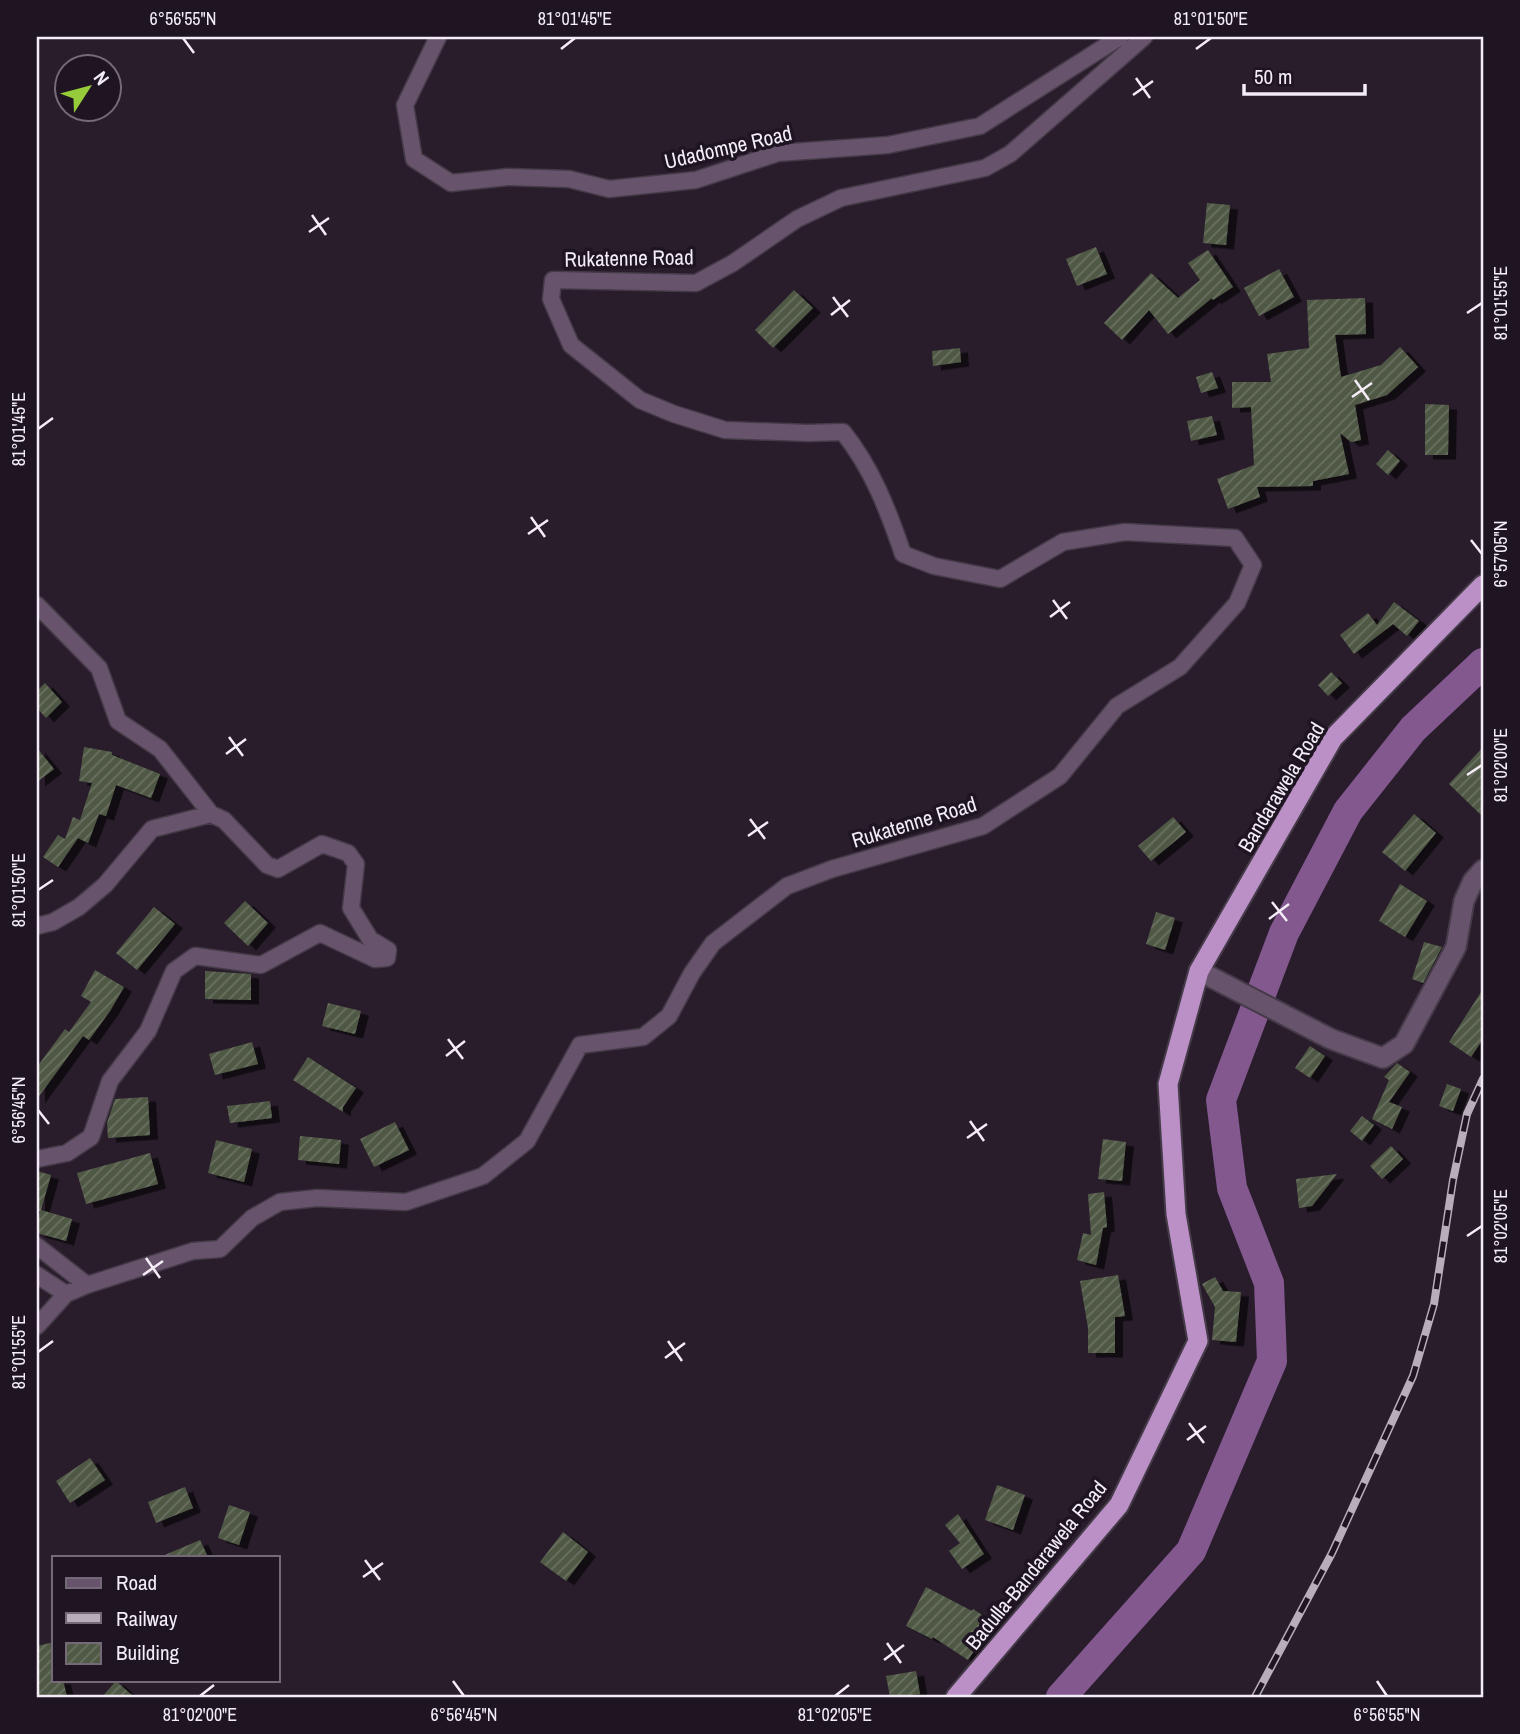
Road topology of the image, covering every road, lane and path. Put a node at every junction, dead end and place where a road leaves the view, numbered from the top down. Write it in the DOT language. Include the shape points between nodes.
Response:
graph roads {
  1 [pos="438,37"];
  2 [pos="1120,37"];
  3 [pos="1144,37"];
  4 [pos="1483,585"];
  5 [pos="37,605"];
  6 [pos="211,814"];
  7 [pos="1483,870"];
  8 [pos="37,926"];
  9 [pos="1199,971"];
  10 [pos="37,1159"];
  11 [pos="37,1246"];
  12 [pos="37,1275"];
  13 [pos="88,1284"];
  14 [pos="66,1294"];
  15 [pos="37,1326"];
  16 [pos="956,1697"];
  1 -- 2 [label="street, Udadompe Road" via="405,105 414,159 451,183 508,177 569,179 610,189 696,180 778,153 888,145 980,126"];
  3 -- 13 [label="street, Rukatenne Road" via="1010,154 985,168 841,198 797,219 696,283 553,280 551,299 571,345 640,400 725,430 843,432 871,474 902,554 934,566 1000,579 1063,542 1125,532 1235,538 1253,565 1237,603 1180,667 1117,706 1059,776 983,826 787,886 713,943 668,1016 643,1037 580,1045 527,1141 483,1176 406,1202 317,1198 280,1202 252,1218 220,1249 193,1251"];
  4 -- 9 [label="highway, Bandarawela Road" via="1334,738"];
  5 -- 6 [label="street" via="99,668 118,722 160,749"];
  6 -- 8 [label="street" via="152,829 105,885 79,907"];
  6 -- 10 [label="street" via="224,820 267,865 278,869 322,844 348,853 356,864 351,908 369,939 388,950 387,958 375,959 320,933 261,965 195,956 174,971 148,1031 110,1081 91,1137 67,1153"];
  7 -- 9 [label="street" via="1464,901 1455,947 1404,1044 1383,1058 1331,1039"];
  9 -- 16 [label="highway, Badulla-Bandarawela Road" via="1168,1084 1177,1214 1198,1341 1119,1505"];
  11 -- 13 [label="street"];
  12 -- 14 [label="street"];
  13 -- 14 [label="street, Rukatenne Road"];
  14 -- 15 [label="street, Rukatenne Road"];
}
